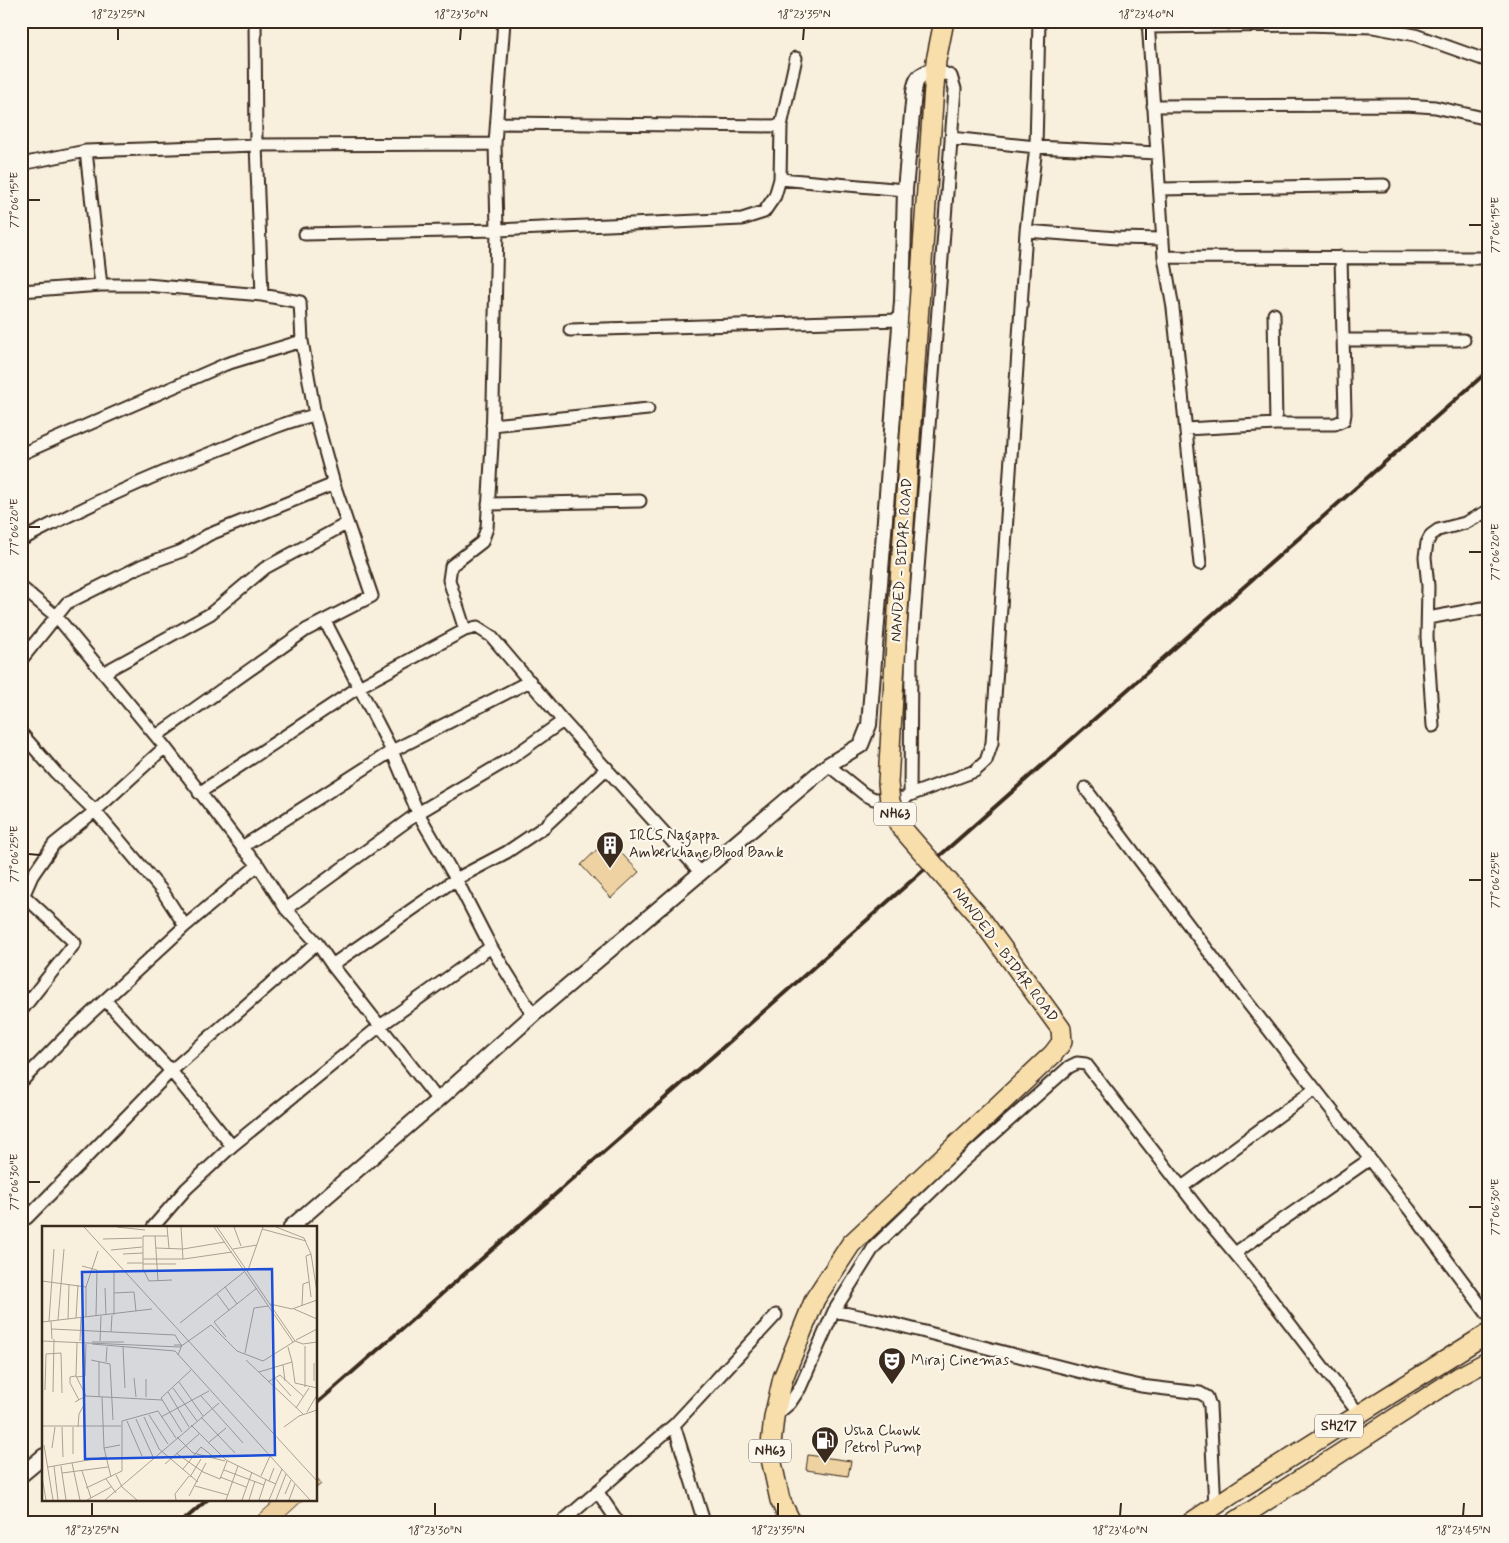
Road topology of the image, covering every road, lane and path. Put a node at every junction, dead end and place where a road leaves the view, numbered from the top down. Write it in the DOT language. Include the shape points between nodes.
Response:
graph roads {
  1 [pos="255,21"];
  2 [pos="504,21"];
  3 [pos="933,21"];
  4 [pos="944,21"];
  5 [pos="1039,21"];
  6 [pos="1148,24"];
  7 [pos="1394,26"];
  8 [pos="796,58"];
  9 [pos="1488,61"];
  10 [pos="935,72"];
  11 [pos="1153,106"];
  12 [pos="1488,119"];
  13 [pos="498,123"];
  14 [pos="781,126"];
  15 [pos="951,138"];
  16 [pos="495,144"];
  17 [pos="256,145"];
  18 [pos="1036,147"];
  19 [pos="86,151"];
  20 [pos="1157,152"];
  21 [pos="21,164"];
  22 [pos="780,179"];
  23 [pos="1384,185"];
  24 [pos="1160,189"];
  25 [pos="905,190"];
  26 [pos="497,230"];
  27 [pos="1026,231"];
  28 [pos="305,234"];
  29 [pos="1163,239"];
  30 [pos="1164,257"];
  31 [pos="1341,257"];
  32 [pos="1488,258"];
  33 [pos="102,285"];
  34 [pos="21,291"];
  35 [pos="262,295"];
  36 [pos="1274,314"];
  37 [pos="900,320"];
  38 [pos="570,330"];
  39 [pos="1343,340"];
  40 [pos="1464,340"];
  41 [pos="302,341"];
  42 [pos="648,409"];
  43 [pos="315,415"];
  44 [pos="1276,424"];
  45 [pos="492,425"];
  46 [pos="1186,429"];
  47 [pos="21,454"];
  48 [pos="334,484"];
  49 [pos="640,501"];
  50 [pos="488,504"];
  51 [pos="1488,511"];
  52 [pos="346,524"];
  53 [pos="21,540"];
  54 [pos="1200,564"];
  55 [pos="21,587"];
  56 [pos="1488,607"];
  57 [pos="57,617"];
  58 [pos="1428,618"];
  59 [pos="325,621"];
  60 [pos="465,630"];
  61 [pos="21,660"];
  62 [pos="103,673"];
  63 [pos="530,681"];
  64 [pos="359,687"];
  65 [pos="563,720"];
  66 [pos="1433,726"];
  67 [pos="156,736"];
  68 [pos="24,741"];
  69 [pos="165,747"];
  70 [pos="392,751"];
  71 [pos="828,765"];
  72 [pos="606,768"];
  73 [pos="1085,788"];
  74 [pos="200,793"];
  75 [pos="910,795"];
  76 [pos="95,811"];
  77 [pos="418,813"];
  78 [pos="242,847"];
  79 [pos="258,865"];
  80 [pos="701,873"];
  81 [pos="456,879"];
  82 [pos="22,897"];
  83 [pos="286,908"];
  84 [pos="185,926"];
  85 [pos="317,944"];
  86 [pos="491,947"];
  87 [pos="332,965"];
  88 [pos="106,1001"];
  89 [pos="21,1011"];
  90 [pos="533,1015"];
  91 [pos="380,1026"];
  92 [pos="171,1071"];
  93 [pos="21,1082"];
  94 [pos="1315,1089"];
  95 [pos="438,1100"];
  96 [pos="232,1146"];
  97 [pos="1370,1159"];
  98 [pos="1182,1187"];
  99 [pos="27,1218"];
  100 [pos="154,1226"];
  101 [pos="292,1226"];
  102 [pos="1235,1253"];
  103 [pos="834,1311"];
  104 [pos="776,1315"];
  105 [pos="1488,1315"];
  106 [pos="1488,1333"];
  107 [pos="1488,1361"];
  108 [pos="1359,1414"];
  109 [pos="774,1417"];
  110 [pos="674,1425"];
  111 [pos="42,1458"];
  112 [pos="21,1475"];
  113 [pos="597,1491"];
  114 [pos="1214,1507"];
  115 [pos="562,1522"];
  116 [pos="618,1522"];
  117 [pos="704,1522"];
  118 [pos="791,1522"];
  119 [pos="1191,1522"];
  120 [pos="1234,1522"];
  1 -- 17 [label="street"];
  2 -- 13 [label="street"];
  3 -- 10 [label="highway, NH63"];
  4 -- 10 [label="highway, NH63"];
  5 -- 18 [label="street"];
  6 -- 7 [label="street"];
  6 -- 11 [label="street"];
  7 -- 9 [label="street"];
  8 -- 14 [label="street"];
  10 -- 15 [label="street" via="951,76 955,89"];
  10 -- 25 [label="street" via="920,76 915,81"];
  10 -- 109 [label="highway, NANDED - BIDAR ROAD / NH63, bridge" via="897,626 888,783 890,802 900,826 981,919 1056,1021 1061,1029 1062,1042 851,1244 815,1299 782,1378"];
  11 -- 12 [label="street" via="1406,104"];
  11 -- 20 [label="street"];
  13 -- 14 [label="street"];
  13 -- 16 [label="street"];
  14 -- 22 [label="street"];
  15 -- 18 [label="street"];
  15 -- 75 [label="street" via="911,660"];
  16 -- 17 [label="street"];
  16 -- 26 [label="street"];
  17 -- 19 [label="street"];
  17 -- 35 [label="street"];
  18 -- 20 [label="street"];
  18 -- 27 [label="street"];
  19 -- 21 [label="street"];
  19 -- 33 [label="street"];
  20 -- 24 [label="street"];
  22 -- 25 [label="street"];
  22 -- 26 [label="street" via="775,196 764,212 742,219"];
  23 -- 24 [label="street"];
  24 -- 29 [label="street"];
  25 -- 37 [label="street"];
  26 -- 28 [label="street"];
  26 -- 45 [label="street"];
  27 -- 29 [label="street"];
  27 -- 75 [label="street" via="992,743 986,761 975,771"];
  29 -- 30 [label="street"];
  30 -- 31 [label="street"];
  30 -- 46 [label="street"];
  31 -- 32 [label="street"];
  31 -- 39 [label="street"];
  33 -- 34 [label="street"];
  33 -- 35 [label="street" via="146,285"];
  35 -- 41 [label="street" via="300,302"];
  36 -- 44 [label="street"];
  37 -- 38 [label="street"];
  37 -- 71 [label="street" via="870,725 861,745"];
  39 -- 40 [label="street"];
  39 -- 44 [label="street" via="1344,420 1335,424"];
  41 -- 43 [label="street"];
  41 -- 47 [label="street" via="226,364"];
  42 -- 45 [label="street"];
  43 -- 48 [label="street"];
  43 -- 53 [label="street" via="190,460"];
  44 -- 46 [label="street"];
  45 -- 50 [label="street"];
  46 -- 54 [label="street"];
  48 -- 52 [label="street"];
  48 -- 57 [label="street" via="208,534 182,551 144,565 67,603"];
  49 -- 50 [label="street"];
  50 -- 60 [label="street" via="482,542 451,566 449,580"];
  51 -- 58 [label="street" via="1431,535 1425,557"];
  52 -- 59 [label="street" via="372,596"];
  52 -- 62 [label="street" via="265,568 210,614"];
  55 -- 57 [label="street"];
  56 -- 58 [label="street"];
  57 -- 61 [label="street"];
  57 -- 62 [label="street"];
  58 -- 66 [label="street"];
  59 -- 64 [label="street"];
  59 -- 67 [label="street" via="306,630"];
  60 -- 63 [label="street" via="477,627 491,636"];
  60 -- 64 [label="street"];
  62 -- 67 [label="street"];
  63 -- 65 [label="street"];
  63 -- 70 [label="street"];
  64 -- 70 [label="street"];
  64 -- 74 [label="street"];
  65 -- 72 [label="street"];
  65 -- 77 [label="street" via="511,758"];
  67 -- 69 [label="street"];
  68 -- 76 [label="street"];
  69 -- 74 [label="street"];
  69 -- 76 [label="street"];
  70 -- 77 [label="street"];
  70 -- 78 [label="street"];
  71 -- 75 [label="street" via="874,799"];
  71 -- 80 [label="street"];
  72 -- 80 [label="street"];
  72 -- 81 [label="street" via="544,826 507,852"];
  73 -- 94 [label="street"];
  74 -- 78 [label="street"];
  76 -- 82 [label="street" via="54,844"];
  76 -- 84 [label="street" via="163,892"];
  77 -- 81 [label="street"];
  77 -- 83 [label="street"];
  78 -- 79 [label="street"];
  79 -- 83 [label="street"];
  79 -- 84 [label="street"];
  80 -- 90 [label="street"];
  81 -- 86 [label="street"];
  81 -- 87 [label="street"];
  82 -- 89 [label="street" via="75,944"];
  83 -- 85 [label="street"];
  84 -- 88 [label="street"];
  85 -- 87 [label="street"];
  85 -- 92 [label="street"];
  86 -- 90 [label="street"];
  86 -- 91 [label="street"];
  87 -- 91 [label="street"];
  88 -- 92 [label="street"];
  88 -- 93 [label="street"];
  90 -- 95 [label="street"];
  91 -- 95 [label="street"];
  91 -- 96 [label="street"];
  92 -- 96 [label="street"];
  92 -- 99 [label="street"];
  94 -- 97 [label="street"];
  94 -- 98 [label="street"];
  95 -- 101 [label="street"];
  96 -- 100 [label="street" via="186,1189"];
  97 -- 102 [label="street"];
  97 -- 105 [label="street"];
  98 -- 102 [label="street"];
  98 -- 103 [label="street" via="1086,1064 1077,1062 956,1167 874,1247"];
  102 -- 108 [label="street"];
  103 -- 109 [label="street" via="800,1388 790,1403"];
  103 -- 114 [label="street" via="1100,1377 1200,1393 1207,1397 1210,1406"];
  104 -- 110 [label="street"];
  106 -- 108 [label="main road, SH217"];
  107 -- 120 [label="main road, SH217" via="1426,1397"];
  108 -- 114 [label="main road, SH217"];
  109 -- 118 [label="highway, NANDED - BIDAR ROAD / NH63" via="770,1454 780,1500"];
  110 -- 113 [label="street"];
  110 -- 117 [label="street"];
  111 -- 112 [label="street"];
  113 -- 115 [label="street"];
  113 -- 116 [label="street"];
  114 -- 119 [label="main road, SH217"];
}
